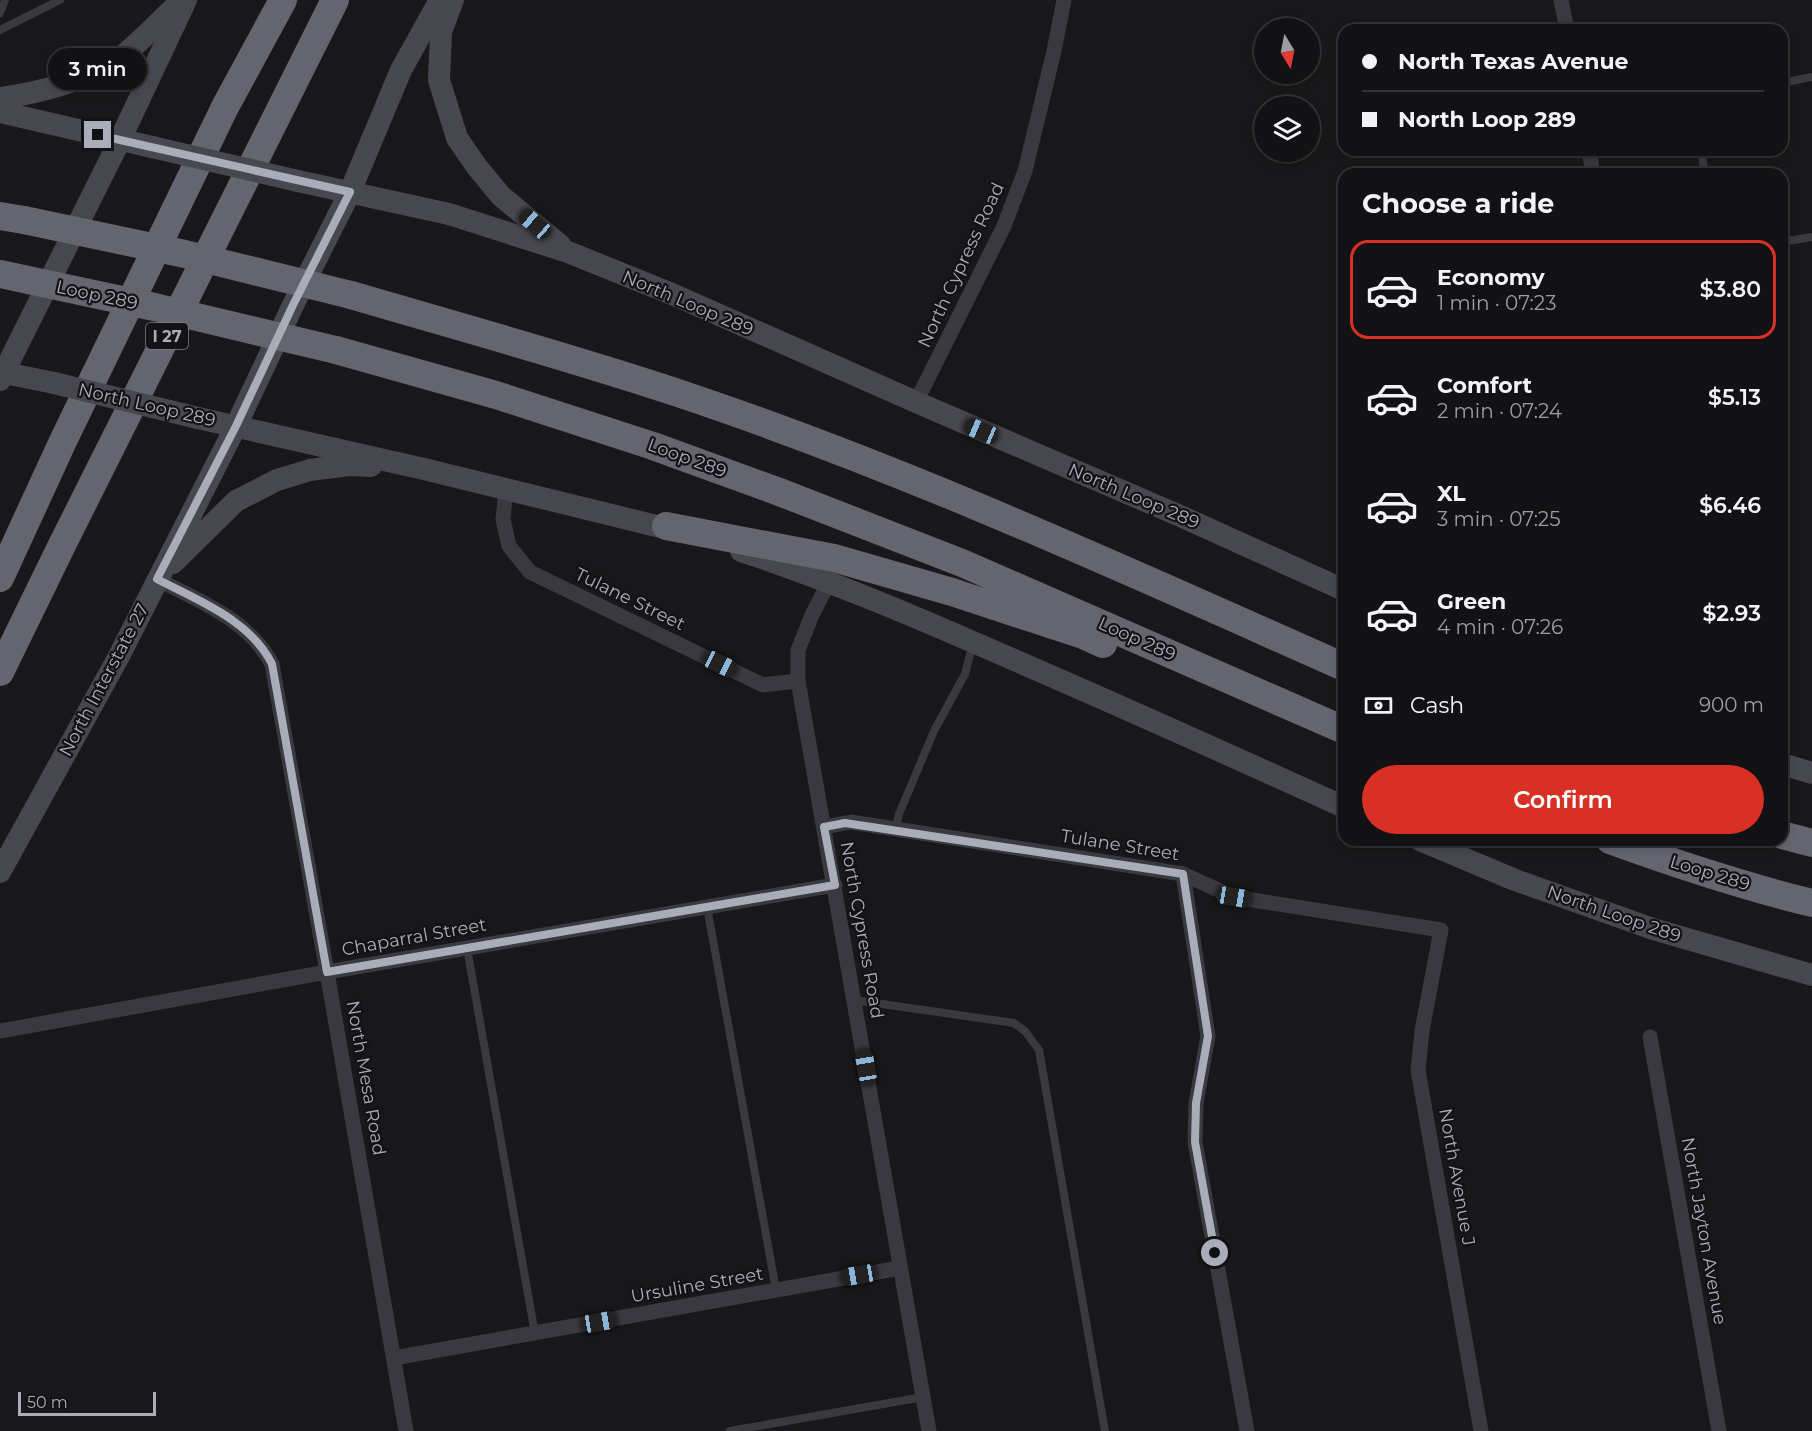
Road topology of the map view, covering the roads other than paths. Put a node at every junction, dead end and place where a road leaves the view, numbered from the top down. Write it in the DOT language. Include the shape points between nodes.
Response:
graph roads {
  1 [pos="5,0"];
  2 [pos="60,0"];
  3 [pos="184,0"];
  4 [pos="273,0"];
  5 [pos="283,0"];
  6 [pos="334,0"];
  7 [pos="440,0"];
  8 [pos="453,0"];
  9 [pos="1064,0"];
  10 [pos="1561,0"];
  11 [pos="0,13"];
  12 [pos="1566,24"];
  13 [pos="0,30"];
  14 [pos="1812,77"];
  15 [pos="1788,81"];
  16 [pos="0,98"];
  17 [pos="225,107"];
  18 [pos="0,112"];
  19 [pos="120,140"];
  20 [pos="350,192"];
  21 [pos="12,218"];
  22 [pos="1812,237"];
  23 [pos="1788,241"];
  24 [pos="568,252"];
  25 [pos="0,274"];
  26 [pos="1,375"];
  27 [pos="916,402"];
  28 [pos="236,426"];
  29 [pos="424,469"];
  30 [pos="506,489"];
  31 [pos="666,526"];
  32 [pos="0,578"];
  33 [pos="157,579"];
  34 [pos="830,582"];
  35 [pos="1338,587"];
  36 [pos="974,642"];
  37 [pos="1338,664"];
  38 [pos="0,672"];
  39 [pos="798,681"];
  40 [pos="1304,714"];
  41 [pos="1338,728"];
  42 [pos="1788,766"];
  43 [pos="1812,772"];
  44 [pos="1338,804"];
  45 [pos="824,827"];
  46 [pos="895,829"];
  47 [pos="1788,837"];
  48 [pos="1812,843"];
  49 [pos="1434,846"];
  50 [pos="1628,846"];
  51 [pos="0,872"];
  52 [pos="1183,874"];
  53 [pos="835,885"];
  54 [pos="1812,903"];
  55 [pos="707,907"];
  56 [pos="1441,930"];
  57 [pos="467,948"];
  58 [pos="327,972"];
  59 [pos="1812,975"];
  60 [pos="854,1000"];
  61 [pos="0,1031"];
  62 [pos="1650,1037"];
  63 [pos="900,1268"];
  64 [pos="776,1290"];
  65 [pos="535,1334"];
  66 [pos="394,1358"];
  67 [pos="923,1397"];
  68 [pos="406,1431"];
  69 [pos="730,1431"];
  70 [pos="929,1431"];
  71 [pos="1106,1431"];
  72 [pos="1247,1431"];
  73 [pos="1481,1431"];
  74 [pos="1719,1431"];
  1 -- 11 [label="lane"];
  2 -- 13 [label="lane"];
  3 -- 16 [label="main road" via="123,55 94,71 39,92"];
  3 -- 19 [label="main road"];
  4 -- 17 [label="highway"];
  5 -- 17 [label="highway, I 27"];
  6 -- 38 [label="highway, I 27"];
  7 -- 20 [label="main road, North Interstate 27" via="401,70"];
  8 -- 24 [label="main road" via="441,32 439,80 457,138 501,196"];
  9 -- 27 [label="street, North Cypress Road" via="1021,182 1004,226"];
  10 -- 12 [label="street"];
  14 -- 15 [label="lane"];
  17 -- 32 [label="highway, I 27"];
  18 -- 19 [label="main road, North Loop 289"];
  19 -- 20 [label="main road, North Loop 289, bridge"];
  19 -- 26 [label="main road"];
  20 -- 24 [label="main road, North Loop 289" via="448,214"];
  20 -- 28 [label="main road, North Interstate 27"];
  21 -- 37 [label="highway, bridge" via="185,254 351,295 679,393 1018,524"];
  22 -- 23 [label="lane"];
  24 -- 27 [label="main road, North Loop 289"];
  25 -- 40 [label="highway, Loop 289, bridge" via="336,350 496,395 653,446 962,563"];
  26 -- 28 [label="main road, North Loop 289, bridge" via="54,383"];
  27 -- 35 [label="main road, North Loop 289"];
  28 -- 29 [label="main road, North Loop 289"];
  28 -- 33 [label="main road, North Interstate 27"];
  29 -- 30 [label="main road, North Loop 289"];
  29 -- 33 [label="main road" via="349,465 310,470 277,480 236,501"];
  30 -- 31 [label="main road, North Loop 289"];
  30 -- 39 [label="street, Tulane Street" via="502,519 509,546 530,572 763,685"];
  31 -- 34 [label="main road, North Loop 289"];
  31 -- 40 [label="highway" via="834,558 931,586 1083,635 1171,673"];
  33 -- 51 [label="main road, North Interstate 27"];
  33 -- 58 [label="street, North Mesa Road" via="244,627 272,664"];
  34 -- 36 [label="main road, North Loop 289"];
  34 -- 39 [label="street, North Cypress Road" via="798,650"];
  36 -- 44 [label="main road, North Loop 289"];
  36 -- 46 [label="lane" via="965,674 934,731"];
  39 -- 45 [label="street, North Cypress Road"];
  40 -- 41 [label="highway, Loop 289"];
  42 -- 43 [label="main road"];
  45 -- 46 [label="street, Tulane Street" via="851,822"];
  45 -- 53 [label="street, North Cypress Road"];
  46 -- 52 [label="street, Tulane Street"];
  47 -- 48 [label="highway"];
  49 -- 59 [label="main road, North Loop 289" via="1515,880 1653,929"];
  50 -- 54 [label="highway, Loop 289"];
  52 -- 56 [label="street, Tulane Street" via="1234,897"];
  52 -- 72 [label="street" via="1208,1036 1196,1103 1195,1142"];
  53 -- 55 [label="street, Chaparral Street"];
  53 -- 60 [label="street, North Cypress Road"];
  55 -- 57 [label="street, Chaparral Street"];
  55 -- 64 [label="lane"];
  56 -- 73 [label="street, North Avenue J" via="1418,1070"];
  57 -- 58 [label="street, Chaparral Street"];
  57 -- 65 [label="lane"];
  58 -- 61 [label="street, Chaparral Street"];
  58 -- 66 [label="street, North Mesa Road"];
  60 -- 63 [label="street, North Cypress Road"];
  60 -- 71 [label="lane" via="1014,1023 1039,1050"];
  62 -- 74 [label="street, North Jayton Avenue"];
  63 -- 64 [label="street, Ursuline Street"];
  63 -- 67 [label="street, North Cypress Road"];
  64 -- 65 [label="street, Ursuline Street"];
  65 -- 66 [label="street, Ursuline Street"];
  66 -- 68 [label="street, North Mesa Road"];
  67 -- 69 [label="lane"];
  67 -- 70 [label="street, North Cypress Road"];
}
